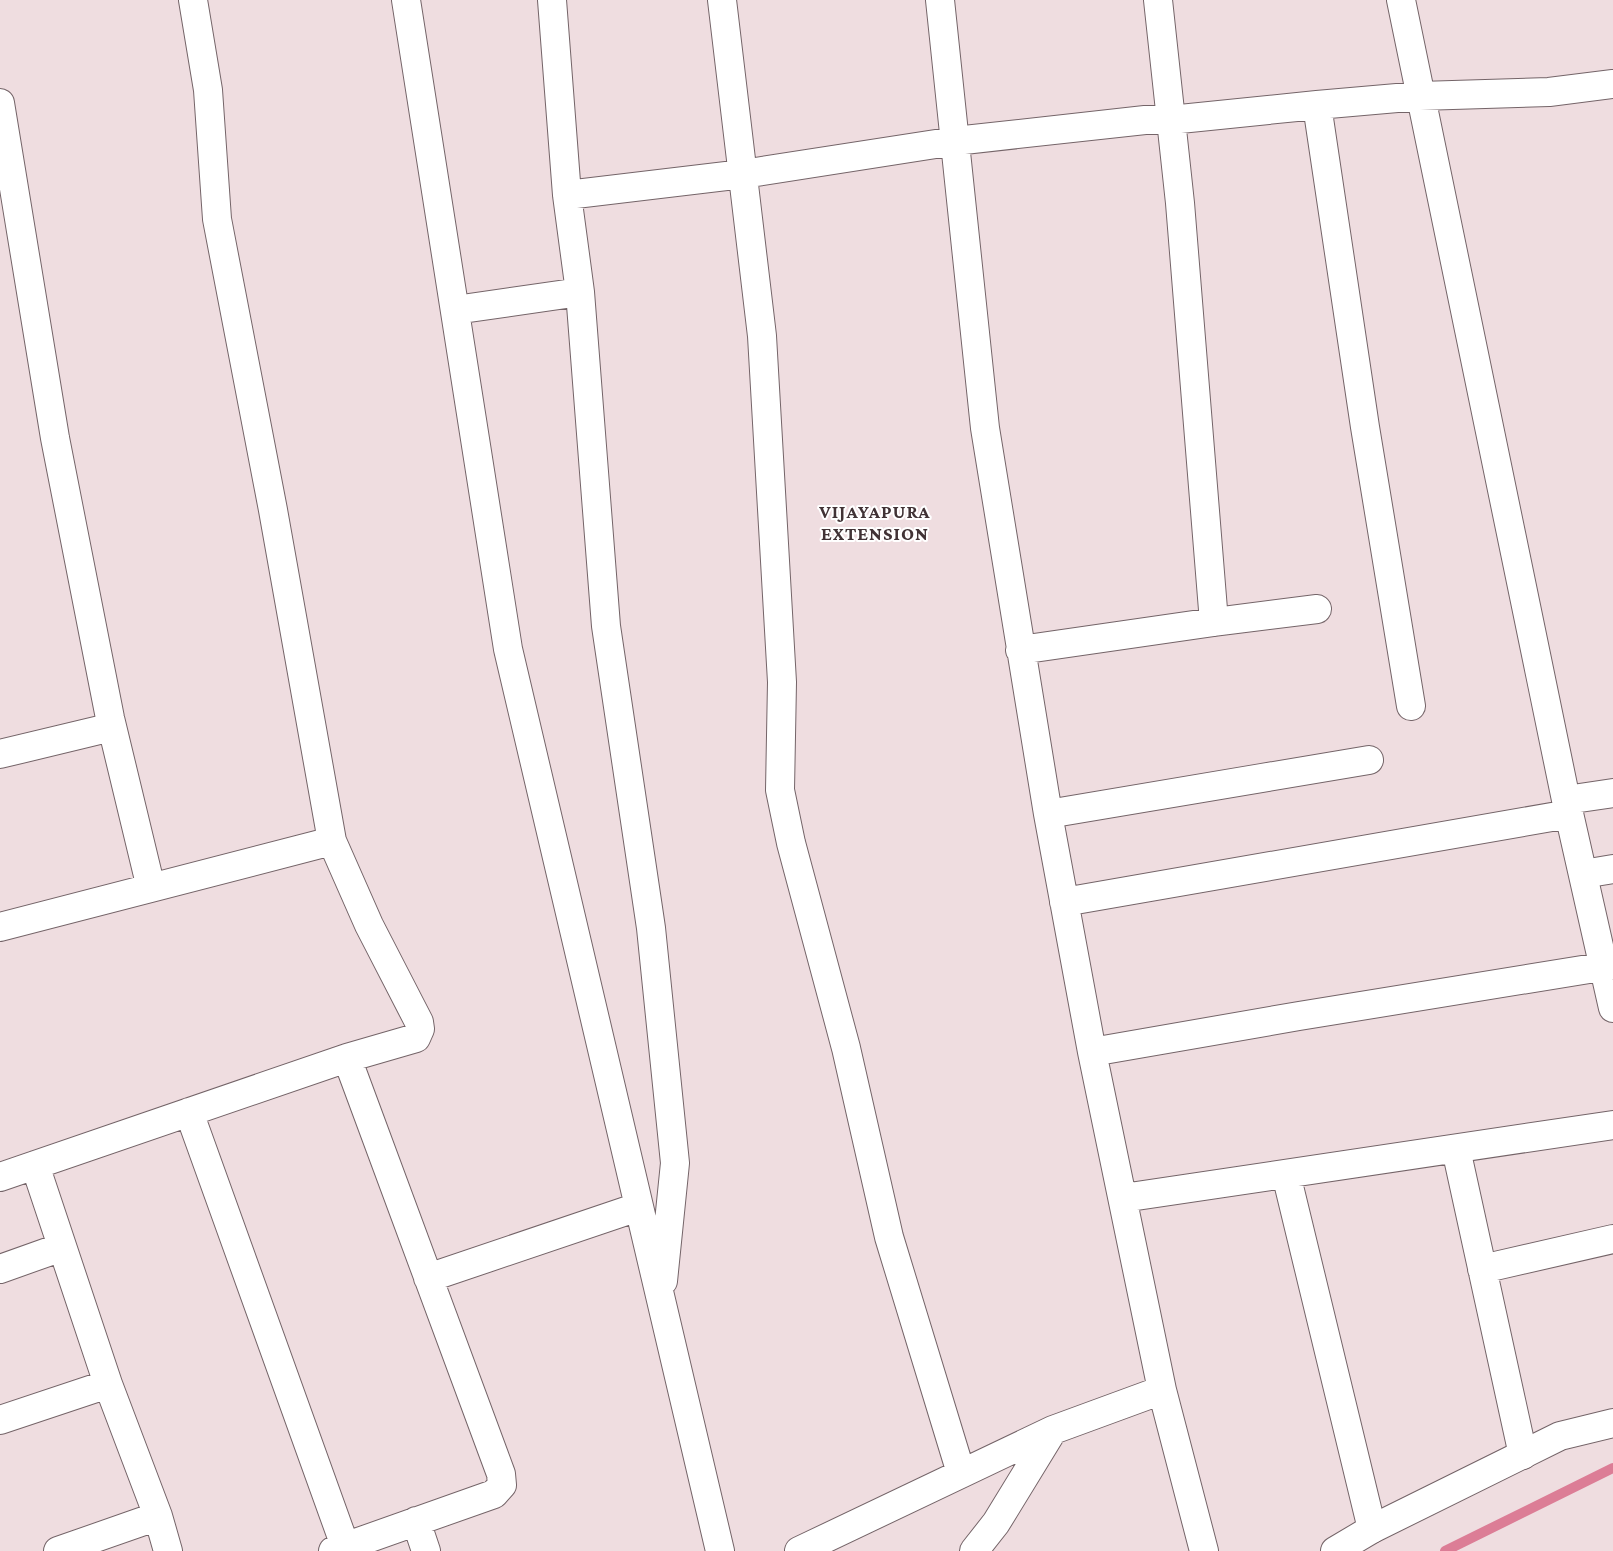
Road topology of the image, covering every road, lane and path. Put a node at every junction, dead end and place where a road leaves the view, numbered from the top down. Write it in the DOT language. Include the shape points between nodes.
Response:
graph roads {
  1 [pos="193,0"];
  2 [pos="406,0"];
  3 [pos="552,0"];
  4 [pos="722,0"];
  5 [pos="940,0"];
  6 [pos="1158,0"];
  7 [pos="1401,0"];
  8 [pos="1613,84"];
  9 [pos="1420,96"];
  10 [pos="0,103"];
  11 [pos="1317,105"];
  12 [pos="1170,120"];
  13 [pos="955,141"];
  14 [pos="743,174"];
  15 [pos="567,195"];
  16 [pos="580,292"];
  17 [pos="455,310"];
  18 [pos="1317,609"];
  19 [pos="1214,622"];
  20 [pos="1020,650"];
  21 [pos="1411,706"];
  22 [pos="112,727"];
  23 [pos="0,754"];
  24 [pos="1369,760"];
  25 [pos="1613,793"];
  26 [pos="1567,807"];
  27 [pos="1048,814"];
  28 [pos="332,841"];
  29 [pos="1613,869"];
  30 [pos="1583,874"];
  31 [pos="151,888"];
  32 [pos="1064,902"];
  33 [pos="0,927"];
  34 [pos="1609,966"];
  35 [pos="1613,1008"];
  36 [pos="1092,1052"];
  37 [pos="348,1058"];
  38 [pos="190,1112"];
  39 [pos="1613,1125"];
  40 [pos="1456,1149"];
  41 [pos="35,1165"];
  42 [pos="1286,1174"];
  43 [pos="0,1177"];
  44 [pos="1123,1198"];
  45 [pos="638,1207"];
  46 [pos="1613,1239"];
  47 [pos="62,1247"];
  48 [pos="0,1269"];
  49 [pos="1482,1270"];
  50 [pos="428,1278"];
  51 [pos="661,1302"];
  52 [pos="108,1384"];
  53 [pos="1162,1390"];
  54 [pos="0,1420"];
  55 [pos="1613,1422"];
  56 [pos="1053,1430"];
  57 [pos="1523,1454"];
  58 [pos="961,1473"];
  59 [pos="158,1516"];
  60 [pos="416,1521"];
  61 [pos="1372,1529"];
  62 [pos="339,1549"];
  63 [pos="58,1551"];
  64 [pos="168,1551"];
  65 [pos="426,1551"];
  66 [pos="720,1551"];
  67 [pos="800,1551"];
  68 [pos="974,1551"];
  69 [pos="1204,1551"];
  70 [pos="1335,1551"];
  1 -- 28 [label="street" via="208,90 217,219 274,510"];
  2 -- 17 [label="street"];
  3 -- 15 [label="street"];
  4 -- 14 [label="street"];
  5 -- 13 [label="street"];
  6 -- 12 [label="street"];
  7 -- 9 [label="street"];
  8 -- 9 [label="street" via="1549,92"];
  9 -- 11 [label="street"];
  9 -- 26 [label="street"];
  10 -- 22 [label="street" via="55,438"];
  11 -- 12 [label="street"];
  11 -- 21 [label="street"];
  12 -- 13 [label="street"];
  12 -- 19 [label="street" via="1181,212"];
  13 -- 14 [label="street"];
  13 -- 20 [label="street" via="985,428"];
  14 -- 15 [label="street"];
  14 -- 58 [label="street" via="762,336 782,682 780,790 846,1048 889,1237"];
  15 -- 16 [label="street"];
  16 -- 17 [label="street"];
  16 -- 51 [label="street" via="606,626 650,928 675,1163"];
  17 -- 45 [label="street" via="508,648"];
  18 -- 19 [label="street"];
  19 -- 20 [label="street"];
  20 -- 27 [label="street"];
  22 -- 23 [label="street"];
  22 -- 31 [label="street"];
  24 -- 27 [label="street"];
  25 -- 26 [label="street"];
  26 -- 30 [label="street"];
  26 -- 32 [label="street"];
  27 -- 32 [label="street"];
  28 -- 31 [label="street"];
  28 -- 37 [label="street" via="420,1029 416,1038"];
  29 -- 30 [label="street"];
  30 -- 34 [label="street"];
  31 -- 33 [label="street"];
  32 -- 36 [label="street"];
  34 -- 35 [label="street"];
  34 -- 36 [label="street"];
  36 -- 44 [label="street"];
  37 -- 38 [label="street"];
  37 -- 50 [label="street"];
  38 -- 41 [label="street"];
  38 -- 62 [label="street"];
  39 -- 40 [label="street"];
  40 -- 42 [label="street"];
  40 -- 49 [label="street"];
  41 -- 43 [label="street"];
  41 -- 47 [label="street"];
  42 -- 44 [label="street"];
  42 -- 61 [label="street"];
  44 -- 53 [label="street"];
  45 -- 50 [label="street"];
  45 -- 51 [label="street"];
  46 -- 49 [label="street"];
  47 -- 48 [label="street"];
  47 -- 52 [label="street"];
  49 -- 57 [label="street"];
  50 -- 60 [label="street" via="501,1474 502,1485 494,1494"];
  51 -- 66 [label="street"];
  52 -- 54 [label="street"];
  52 -- 59 [label="street"];
  53 -- 56 [label="street"];
  53 -- 69 [label="street"];
  55 -- 57 [label="street" via="1560,1436"];
  56 -- 58 [label="street"];
  56 -- 68 [label="street" via="996,1523"];
  57 -- 61 [label="street"];
  58 -- 67 [label="street"];
  59 -- 63 [label="street"];
  59 -- 64 [label="street"];
  60 -- 62 [label="street"];
  60 -- 65 [label="street"];
  61 -- 70 [label="street"];
}
